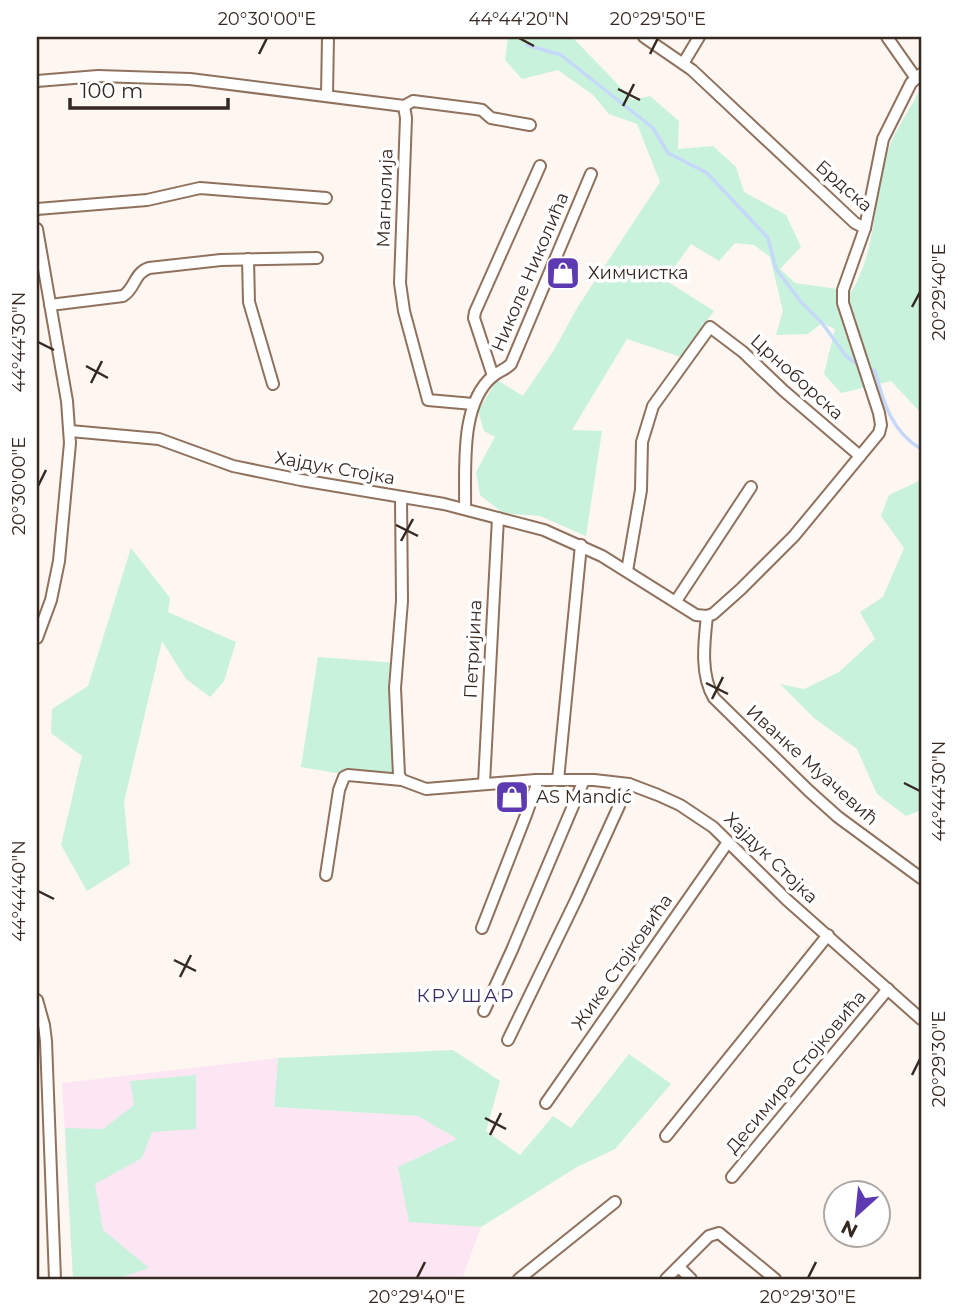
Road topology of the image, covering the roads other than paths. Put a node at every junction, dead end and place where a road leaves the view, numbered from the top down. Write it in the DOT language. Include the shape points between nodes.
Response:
graph roads {
  1 [pos="327,37"];
  2 [pos="644,37"];
  3 [pos="699,37"];
  4 [pos="887,37"];
  5 [pos="684,62"];
  6 [pos="918,75"];
  7 [pos="37,81"];
  8 [pos="327,95"];
  9 [pos="404,106"];
  10 [pos="530,125"];
  11 [pos="540,166"];
  12 [pos="591,174"];
  13 [pos="326,198"];
  14 [pos="37,209"];
  15 [pos="864,228"];
  16 [pos="37,229"];
  17 [pos="317,258"];
  18 [pos="248,259"];
  19 [pos="50,305"];
  20 [pos="493,376"];
  21 [pos="273,384"];
  22 [pos="473,404"];
  23 [pos="70,431"];
  24 [pos="860,456"];
  25 [pos="751,487"];
  26 [pos="401,498"];
  27 [pos="465,509"];
  28 [pos="498,518"];
  29 [pos="581,545"];
  30 [pos="627,571"];
  31 [pos="676,601"];
  32 [pos="707,616"];
  33 [pos="37,638"];
  34 [pos="402,780"];
  35 [pos="536,780"];
  36 [pos="558,780"];
  37 [pos="584,780"];
  38 [pos="484,783"];
  39 [pos="629,784"];
  40 [pos="728,842"];
  41 [pos="326,875"];
  42 [pos="921,878"];
  43 [pos="482,928"];
  44 [pos="828,935"];
  45 [pos="888,989"];
  46 [pos="37,1000"];
  47 [pos="484,1011"];
  48 [pos="921,1019"];
  49 [pos="508,1040"];
  50 [pos="42,1086"];
  51 [pos="546,1103"];
  52 [pos="666,1136"];
  53 [pos="732,1177"];
  54 [pos="615,1202"];
  55 [pos="679,1267"];
  56 [pos="55,1279"];
  57 [pos="519,1279"];
  58 [pos="666,1279"];
  59 [pos="691,1279"];
  60 [pos="775,1279"];
  1 -- 8 [label="street"];
  2 -- 5 [label="street, Брдска"];
  3 -- 5 [label="street"];
  4 -- 6 [label="street, Брдска"];
  5 -- 15 [label="street, Брдска"];
  6 -- 15 [label="street, Брдска" via="883,139"];
  7 -- 8 [label="street" via="97,76 190,79"];
  8 -- 9 [label="street"];
  9 -- 10 [label="street" via="413,102 449,105"];
  9 -- 22 [label="street, Магнолија" via="401,291 426,397"];
  11 -- 20 [label="street, Николе Николића" via="475,312"];
  12 -- 20 [label="street, Николе Николића" via="511,364"];
  13 -- 14 [label="street" via="200,188 147,200"];
  15 -- 24 [label="street" via="843,295 880,428"];
  16 -- 19 [label="street"];
  17 -- 18 [label="street"];
  18 -- 19 [label="street" via="149,268 140,272 123,296"];
  18 -- 21 [label="street" via="250,302"];
  19 -- 23 [label="street"];
  20 -- 22 [label="street, Николе Николића"];
  22 -- 27 [label="street, Николе Николића" via="467,431"];
  23 -- 26 [label="street, Хајдук Стојка" via="159,439 233,466"];
  23 -- 33 [label="street" via="59,561"];
  24 -- 30 [label="street, Црноборска" via="710,327 653,406 642,442 641,490"];
  24 -- 32 [label="street" via="794,536"];
  25 -- 31 [label="street"];
  26 -- 27 [label="street"];
  26 -- 34 [label="street, Хајдук Стојка" via="402,601 395,688"];
  27 -- 28 [label="street"];
  28 -- 29 [label="street"];
  28 -- 38 [label="street, Петријина"];
  29 -- 30 [label="street"];
  29 -- 36 [label="street"];
  30 -- 31 [label="street"];
  31 -- 32 [label="street" via="696,615"];
  32 -- 42 [label="street, Иванке Муачевић" via="706,678 714,698 828,808"];
  34 -- 38 [label="street, Хајдук Стојка" via="426,789"];
  34 -- 41 [label="street, Хајдук Стојка" via="344,777"];
  35 -- 36 [label="street, Хајдук Стојка"];
  35 -- 38 [label="street, Хајдук Стојка"];
  35 -- 43 [label="street"];
  36 -- 37 [label="street, Хајдук Стојка"];
  37 -- 39 [label="street, Хајдук Стојка"];
  37 -- 47 [label="street"];
  39 -- 40 [label="street, Хајдук Стојка" via="680,805"];
  39 -- 49 [label="street"];
  40 -- 44 [label="street, Хајдук Стојка"];
  40 -- 51 [label="street, Жике Стојковића"];
  44 -- 45 [label="street, Хајдук Стојка"];
  44 -- 52 [label="street"];
  45 -- 48 [label="street, Хајдук Стојка"];
  45 -- 53 [label="street, Десимира Стојковића"];
  46 -- 50 [label="street" via="44,1025"];
  50 -- 56 [label="street"];
  54 -- 57 [label="street"];
  55 -- 58 [label="street"];
  55 -- 59 [label="street"];
  55 -- 60 [label="street" via="709,1236 719,1233"];
}
